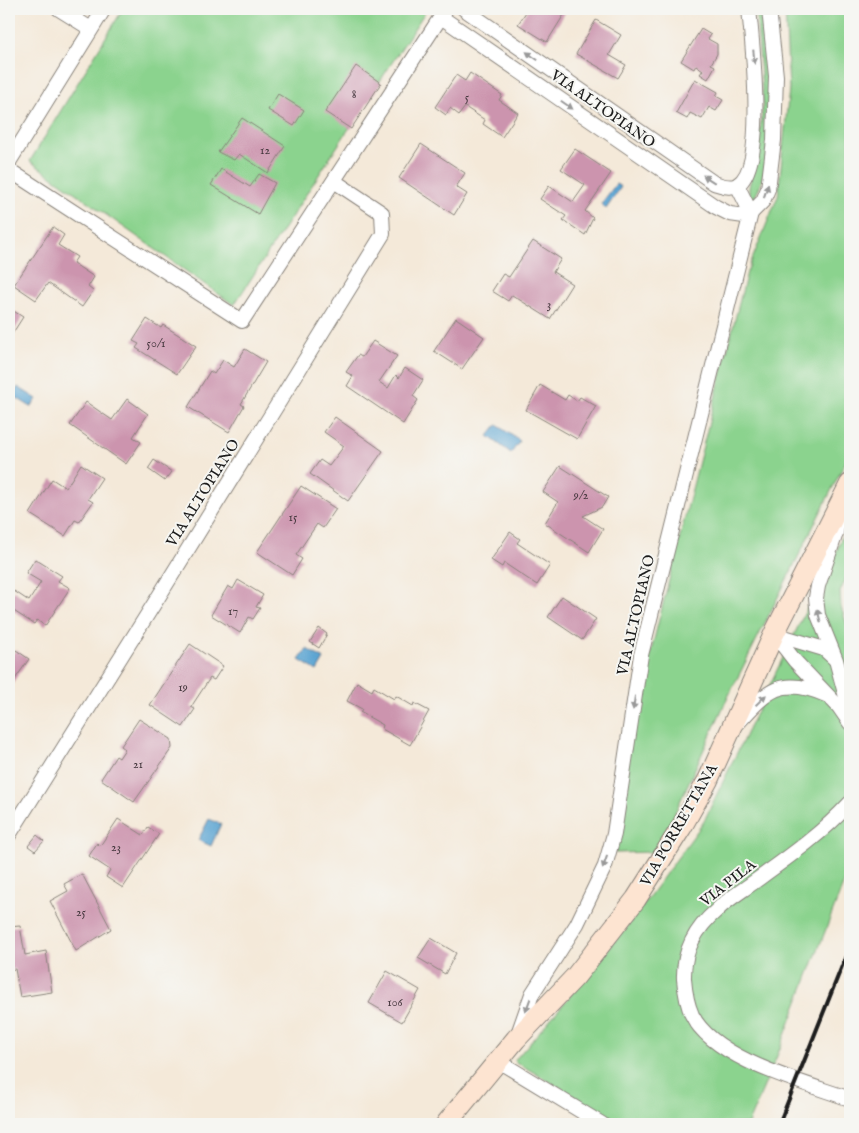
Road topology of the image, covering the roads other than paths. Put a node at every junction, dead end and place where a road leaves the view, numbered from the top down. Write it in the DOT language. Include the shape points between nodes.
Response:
graph roads {
  1 [pos="59,9"];
  2 [pos="104,9"];
  3 [pos="464,9"];
  4 [pos="749,9"];
  5 [pos="769,9"];
  6 [pos="444,13"];
  7 [pos="91,29"];
  8 [pos="9,162"];
  9 [pos="9,170"];
  10 [pos="334,181"];
  11 [pos="737,185"];
  12 [pos="751,213"];
  13 [pos="846,493"];
  14 [pos="774,634"];
  15 [pos="836,660"];
  16 [pos="826,694"];
  17 [pos="850,712"];
  18 [pos="850,722"];
  19 [pos="728,735"];
  20 [pos="850,803"];
  21 [pos="9,835"];
  22 [pos="516,1039"];
  23 [pos="498,1061"];
  24 [pos="850,1099"];
  25 [pos="446,1124"];
  26 [pos="602,1124"];
  1 -- 7 [label="street"];
  2 -- 7 [label="street"];
  11 -- 3 [label="street, VIA ALTOPIANO, one-way" via="714,184"];
  4 -- 11 [label="street, one-way" via="756,75 753,146 747,173"];
  12 -- 5 [label="street, VIA ALTOPIANO, one-way" via="768,189 774,140 776,76"];
  6 -- 10 [label="street, VIA ALTOPIANO"];
  6 -- 12 [label="street, VIA ALTOPIANO, one-way" via="716,207 730,214 744,216"];
  7 -- 8 [label="street"];
  9 -- 10 [label="street, VIA ALTOPIANO" via="242,321"];
  10 -- 21 [label="street, VIA ALTOPIANO" via="382,213 383,234"];
  11 -- 12 [label="street"];
  12 -- 22 [label="street, VIA ALTOPIANO, one-way" via="641,654 616,824 605,866 577,924 532,994"];
  13 -- 14 [label="main road, VIA PORRETTANA"];
  15 -- 13 [label="street, one-way" via="818,615 816,598"];
  14 -- 15 [label="street" via="824,649"];
  14 -- 16 [label="street"];
  14 -- 19 [label="main road, VIA PORRETTANA"];
  15 -- 17 [label="street"];
  16 -- 18 [label="street"];
  19 -- 16 [label="street, one-way" via="768,693 783,687 805,687"];
  19 -- 22 [label="main road, VIA PORRETTANA" via="708,780 636,899 575,977"];
  20 -- 24 [label="street, VIA PILA" via="820,834 717,909 697,929 684,966 685,992 692,1016 718,1044 746,1060"];
  22 -- 23 [label="main road, VIA PORRETTANA"];
  23 -- 25 [label="main road, VIA PORRETTANA"];
  23 -- 26 [label="street"];
}
